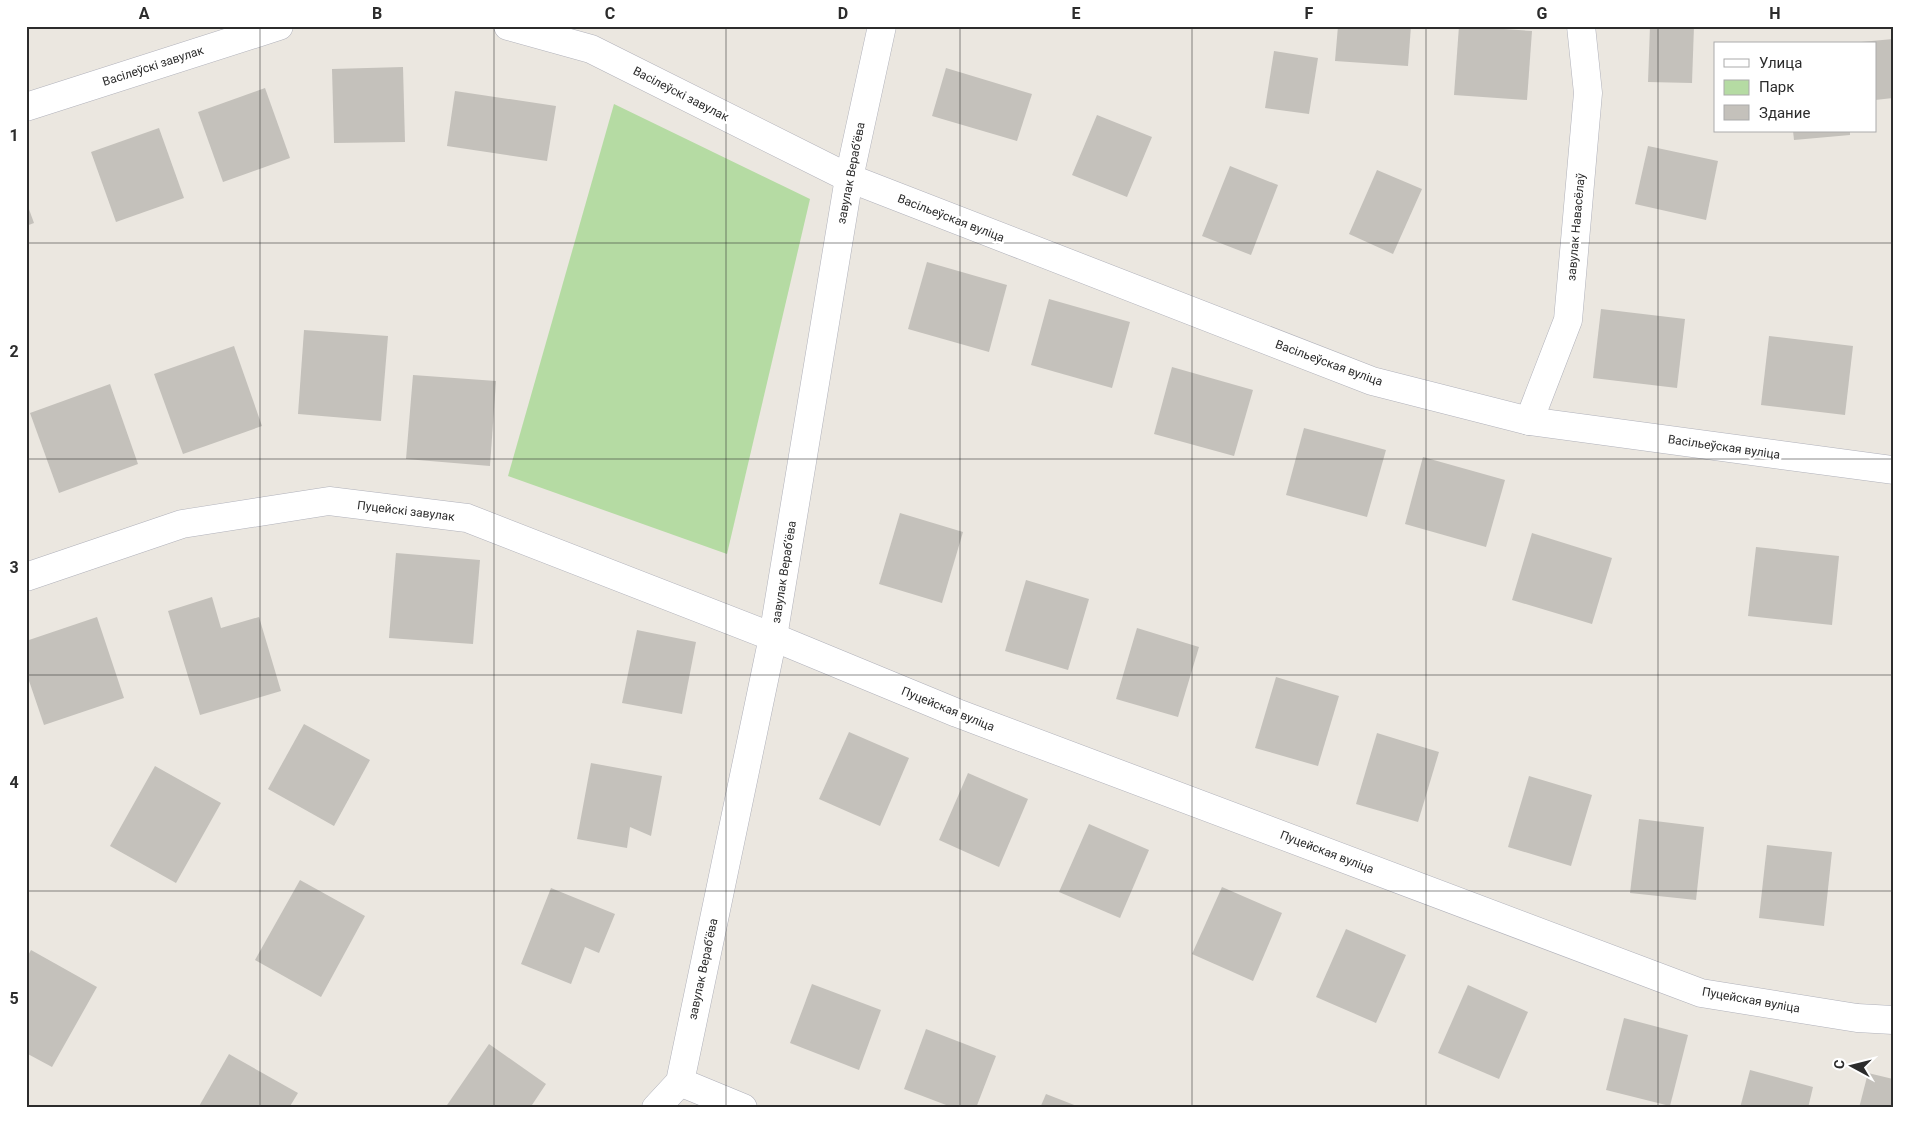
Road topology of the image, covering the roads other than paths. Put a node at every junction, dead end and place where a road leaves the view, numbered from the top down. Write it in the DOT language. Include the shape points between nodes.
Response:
graph roads {
  1 [pos="279,26"];
  2 [pos="508,26"];
  3 [pos="882,26"];
  4 [pos="1581,26"];
  5 [pos="26,107"];
  6 [pos="849,178"];
  7 [pos="1529,421"];
  8 [pos="1893,470"];
  9 [pos="26,577"];
  10 [pos="773,637"];
  11 [pos="1893,1020"];
  12 [pos="680,1082"];
  13 [pos="656,1108"];
  14 [pos="743,1108"];
  1 -- 5 [label="street, Васілеўскі завулак"];
  2 -- 6 [label="street, Васілеўскі завулак" via="591,49"];
  3 -- 6 [label="street, завулак Верабʼёва"];
  4 -- 7 [label="street, завулак Навасёлаў" via="1588,93 1568,320"];
  6 -- 7 [label="street, Васільеўская вуліца" via="1372,381"];
  6 -- 10 [label="street, завулак Верабʼёва"];
  7 -- 8 [label="street, Васільеўская вуліца"];
  9 -- 10 [label="street, Пуцейскі завулак" via="182,524 329,501 467,518"];
  10 -- 11 [label="street, Пуцейская вуліца" via="957,713 1701,993 1857,1018"];
  10 -- 12 [label="street, завулак Верабʼёва"];
  12 -- 13 [label="street"];
  12 -- 14 [label="street"];
}
